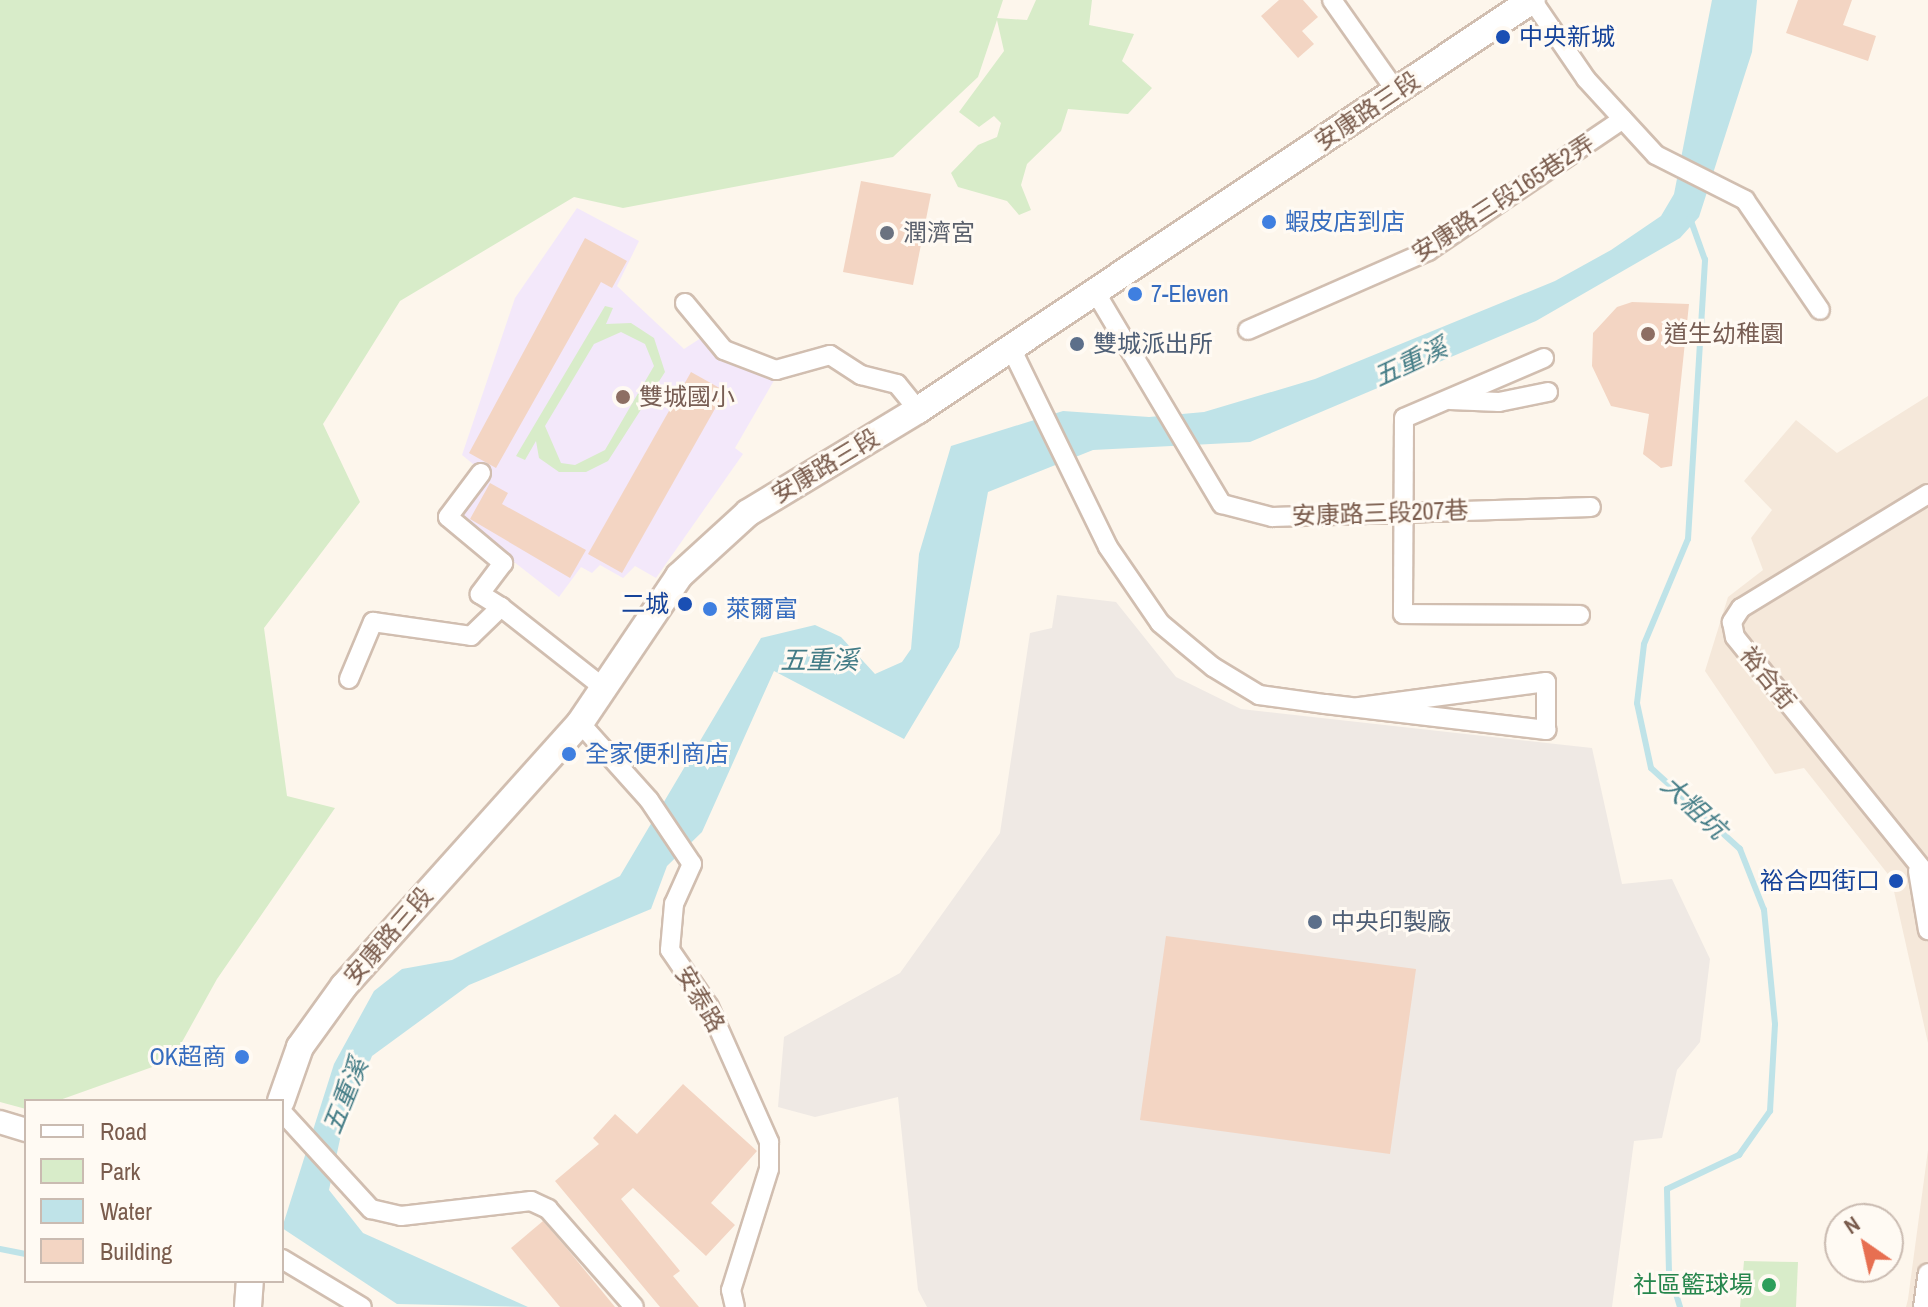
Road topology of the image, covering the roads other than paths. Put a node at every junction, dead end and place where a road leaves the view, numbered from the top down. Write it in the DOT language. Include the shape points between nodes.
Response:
graph roads {
  1 [pos="1332,0"];
  2 [pos="1532,0"];
  3 [pos="1396,91"];
  4 [pos="1623,119"];
  5 [pos="1096,293"];
  6 [pos="685,303"];
  7 [pos="1820,310"];
  8 [pos="1248,330"];
  9 [pos="1011,348"];
  10 [pos="1544,358"];
  11 [pos="1548,392"];
  12 [pos="1443,400"];
  13 [pos="918,410"];
  14 [pos="481,473"];
  15 [pos="1928,494"];
  16 [pos="1591,507"];
  17 [pos="1401,512"];
  18 [pos="501,607"];
  19 [pos="1580,615"];
  20 [pos="349,679"];
  21 [pos="604,688"];
  22 [pos="1358,707"];
  23 [pos="580,723"];
  24 [pos="1923,873"];
  25 [pos="1928,930"];
  26 [pos="282,1099"];
  27 [pos="284,1114"];
  28 [pos="0,1122"];
  29 [pos="24,1129"];
  30 [pos="284,1260"];
  31 [pos="1928,1273"];
  32 [pos="250,1283"];
  33 [pos="248,1307"];
  34 [pos="362,1307"];
  35 [pos="634,1307"];
  36 [pos="735,1307"];
  37 [pos="1923,1307"];
  1 -- 3 [label="street"];
  2 -- 3 [label="main road, 安康路三段"];
  2 -- 4 [label="street"];
  3 -- 5 [label="main road, 安康路三段"];
  4 -- 7 [label="street" via="1666,162 1715,181 1745,200"];
  4 -- 8 [label="street, 安康路三段165巷2弄" via="1428,251"];
  5 -- 9 [label="main road, 安康路三段"];
  5 -- 17 [label="street, 安康路三段207巷" via="1222,504 1247,515"];
  6 -- 13 [label="street" via="724,350 776,370 830,355 861,375 897,384"];
  9 -- 13 [label="main road, 安康路三段"];
  9 -- 22 [label="street" via="1108,547 1160,623 1213,667 1259,695"];
  10 -- 12 [label="street"];
  11 -- 12 [label="street" via="1499,402"];
  12 -- 17 [label="street" via="1404,418"];
  13 -- 21 [label="main road, 安康路三段" via="748,513 679,576"];
  14 -- 18 [label="street" via="448,517 503,563 480,594"];
  15 -- 24 [label="street, 裕合街" via="1741,608 1732,622 1735,637"];
  16 -- 17 [label="street, 安康路三段207巷"];
  17 -- 19 [label="street" via="1403,614"];
  18 -- 20 [label="street" via="471,636 373,622"];
  18 -- 21 [label="street"];
  21 -- 23 [label="main road, 安康路三段"];
  22 -- 22 [label="street" via="1546,730 1546,682 1499,688"];
  23 -- 26 [label="main road, 安康路三段" via="344,986 300,1047"];
  23 -- 36 [label="street, 安泰路" via="649,800 692,864 674,904 670,950 709,1007 769,1142 769,1169 731,1290"];
  24 -- 25 [label="street"];
  27 -- 35 [label="street" via="371,1209 401,1216 531,1201 566,1224"];
  28 -- 29 [label="street"];
  30 -- 34 [label="street"];
  31 -- 37 [label="street"];
  32 -- 33 [label="main road"];
}
